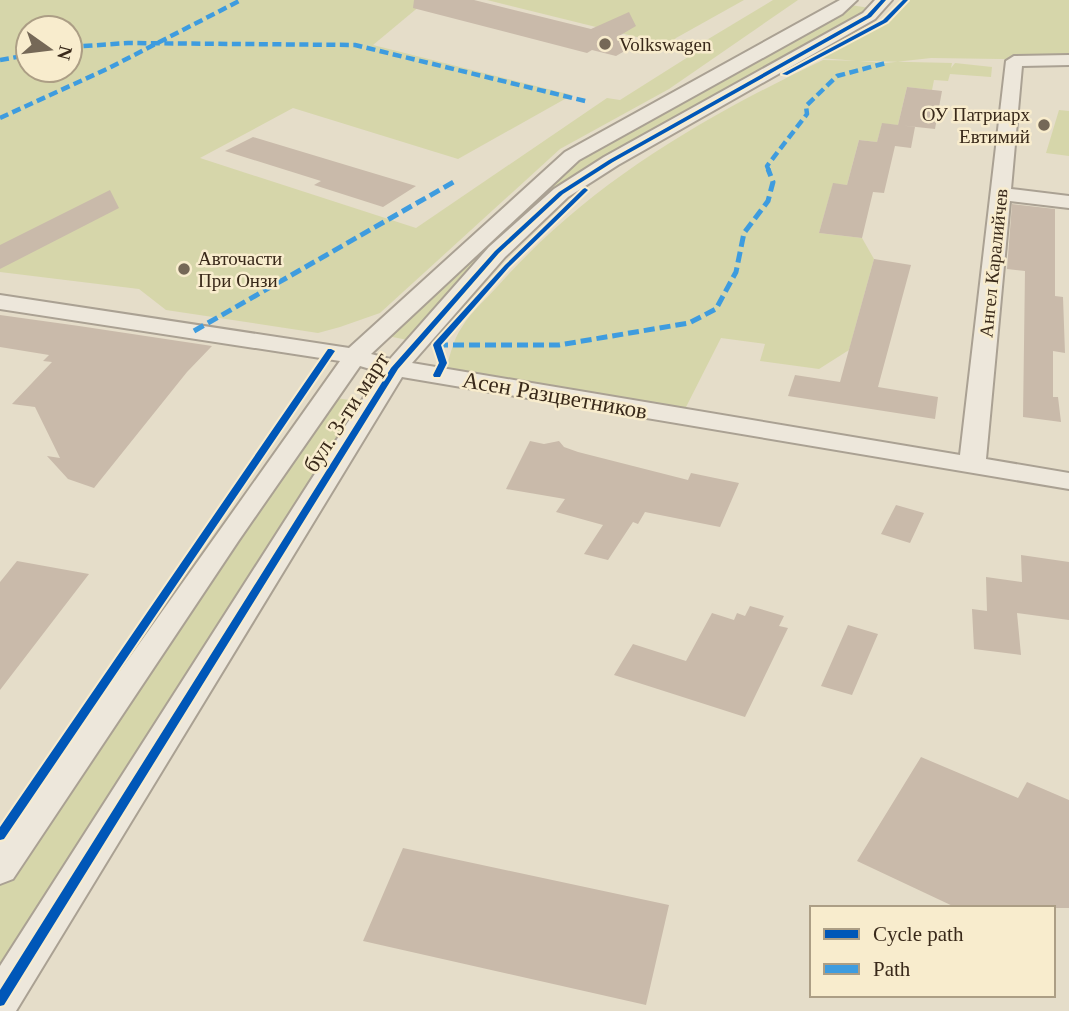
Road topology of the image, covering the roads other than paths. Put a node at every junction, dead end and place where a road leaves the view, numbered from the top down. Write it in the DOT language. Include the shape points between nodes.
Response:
graph roads {
  1 [pos="849,0"];
  2 [pos="884,0"];
  3 [pos="1069,60"];
  4 [pos="1000,194"];
  5 [pos="1069,202"];
  6 [pos="0,302"];
  7 [pos="356,355"];
  8 [pos="395,368"];
  9 [pos="972,466"];
  10 [pos="1069,481"];
  11 [pos="0,869"];
  12 [pos="0,1001"];
  1 -- 7 [label="street, бул. 3-ти март" via="572,156"];
  2 -- 8 [label="street, бул. 3-ти март" via="869,16 561,193 497,252"];
  3 -- 4 [label="street, Ангел Каралийчев" via="1014,61"];
  4 -- 5 [label="street"];
  4 -- 9 [label="street, Ангел Каралийчев"];
  6 -- 7 [label="street, Асен Разцветников"];
  7 -- 8 [label="street, Асен Разцветников"];
  7 -- 11 [label="street, бул. 3-ти март"];
  8 -- 9 [label="street, Асен Разцветников"];
  8 -- 12 [label="street, бул. 3-ти март"];
  9 -- 10 [label="street, Асен Разцветников"];
}
